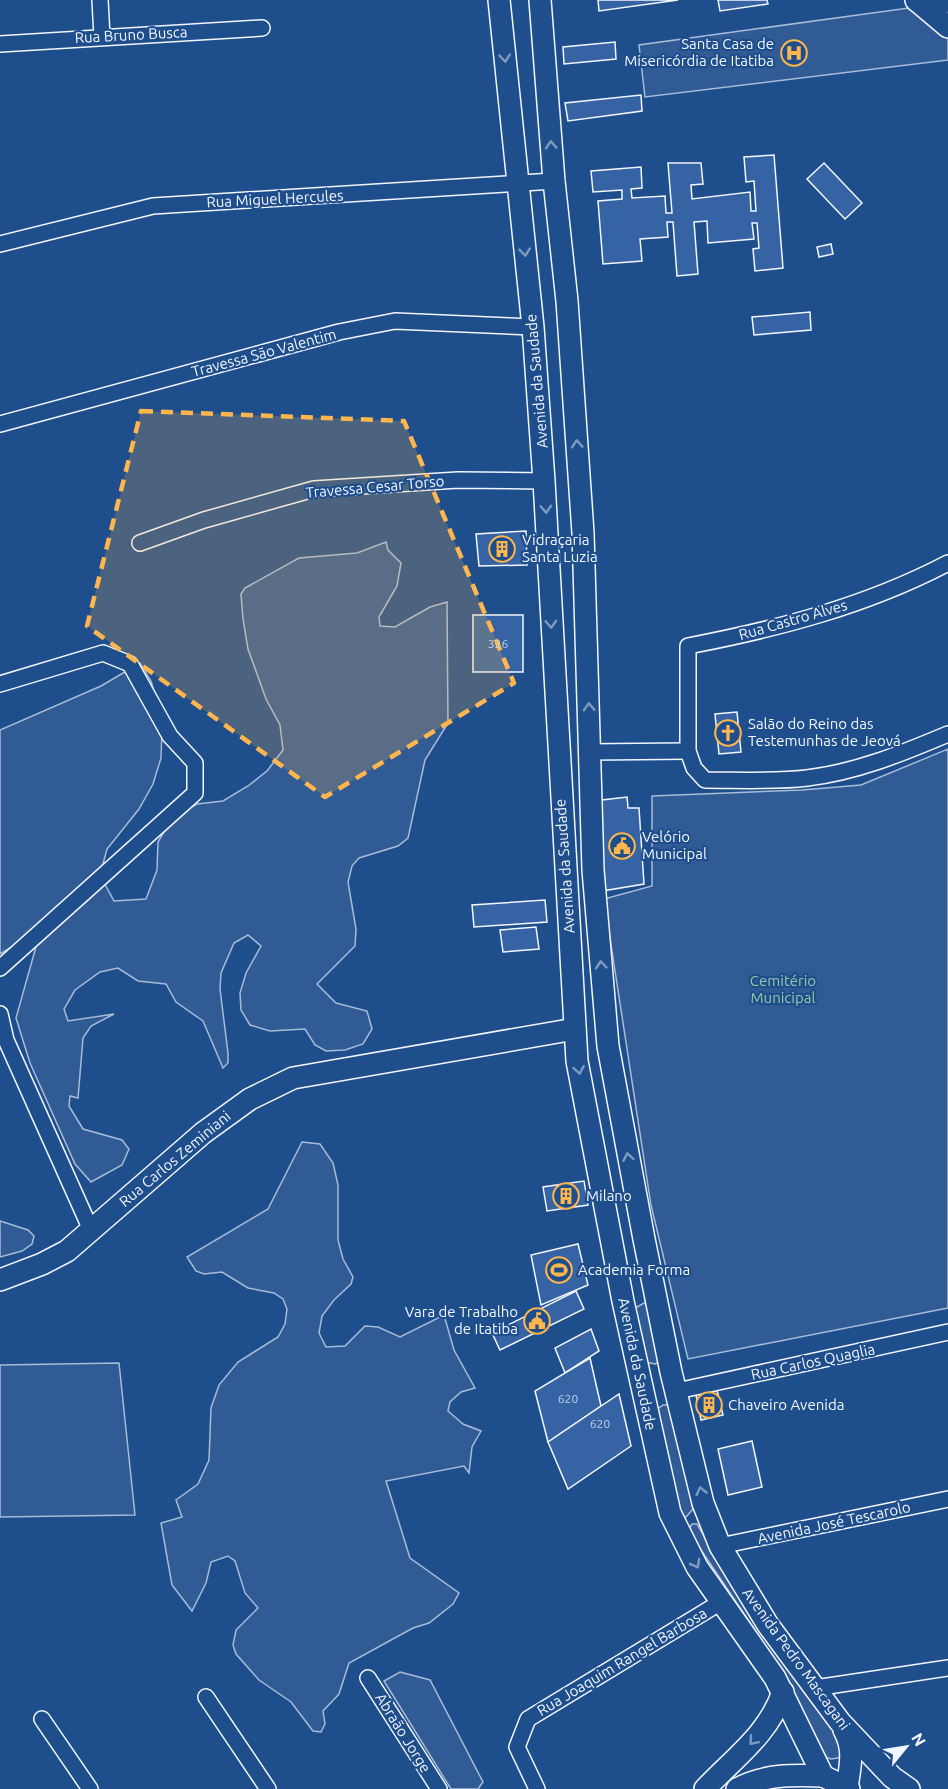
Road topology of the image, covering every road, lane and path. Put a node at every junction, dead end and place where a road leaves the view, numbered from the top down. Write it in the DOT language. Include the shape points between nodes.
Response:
graph roads {
  1 [pos="100,0"];
  2 [pos="499,0"];
  3 [pos="540,0"];
  4 [pos="916,1"];
  5 [pos="948,2"];
  6 [pos="948,27"];
  7 [pos="262,28"];
  8 [pos="102,37"];
  9 [pos="0,44"];
  10 [pos="554,181"];
  11 [pos="517,185"];
  12 [pos="0,244"];
  13 [pos="533,327"];
  14 [pos="0,424"];
  15 [pos="544,481"];
  16 [pos="140,543"];
  17 [pos="948,563"];
  18 [pos="584,565"];
  19 [pos="549,566"];
  20 [pos="0,684"];
  21 [pos="948,734"];
  22 [pos="688,750"];
  23 [pos="590,752"];
  24 [pos="0,968"];
  25 [pos="0,1014"];
  26 [pos="575,1029"];
  27 [pos="91,1230"];
  28 [pos="644,1239"];
  29 [pos="611,1240"];
  30 [pos="0,1280"];
  31 [pos="655,1294"];
  32 [pos="623,1301"];
  33 [pos="948,1332"];
  34 [pos="640,1378"];
  35 [pos="678,1391"];
  36 [pos="948,1499"];
  37 [pos="720,1546"];
  38 [pos="721,1602"];
  39 [pos="948,1668"];
  40 [pos="368,1678"];
  41 [pos="815,1688"];
  42 [pos="783,1692"];
  43 [pos="207,1697"];
  44 [pos="42,1719"];
  45 [pos="840,1722"];
  46 [pos="839,1786"];
  47 [pos="90,1789"];
  48 [pos="268,1789"];
  49 [pos="439,1789"];
  50 [pos="537,1789"];
  51 [pos="705,1789"];
  52 [pos="737,1789"];
  53 [pos="909,1789"];
  1 -- 8 [label="street"];
  2 -- 11 [label="main road, Avenida da Saudade, one-way"];
  10 -- 3 [label="main road, Avenida da Saudade, one-way"];
  4 -- 5 [label="main road"];
  4 -- 6 [label="main road"];
  7 -- 8 [label="street, Rua Bruno Busca"];
  8 -- 9 [label="street, Rua Bruno Busca"];
  10 -- 11 [label="street, Rua Miguel Hercules"];
  18 -- 10 [label="main road, Avenida da Saudade, one-way" via="567,301"];
  11 -- 12 [label="street, Rua Miguel Hercules" via="153,206"];
  11 -- 13 [label="main road, Avenida da Saudade, one-way"];
  13 -- 14 [label="street, Travessa São Valentim" via="395,321 339,332"];
  13 -- 15 [label="main road, Avenida da Saudade"];
  15 -- 16 [label="street, Travessa Cesar Torso" via="458,480 314,489"];
  15 -- 19 [label="main road, Avenida da Saudade, one-way"];
  17 -- 22 [label="street, Rua Castro Alves" via="908,584 776,628 688,646"];
  18 -- 19 [label="main road"];
  23 -- 18 [label="main road, Avenida da Saudade, one-way"];
  19 -- 26 [label="main road, Avenida da Saudade, one-way"];
  20 -- 24 [label="street" via="103,653 121,660 130,664 170,736 195,763 195,793"];
  21 -- 22 [label="street" via="890,758 806,778 705,780 694,768"];
  22 -- 23 [label="street"];
  28 -- 23 [label="main road, Avenida da Saudade, one-way" via="608,1046 593,870"];
  25 -- 27 [label="street" via="6,1040"];
  26 -- 27 [label="main road, Rua Carlos Zeminiani" via="293,1078 250,1099 202,1133"];
  26 -- 29 [label="main road, Avenida da Saudade, one-way" via="577,1061"];
  27 -- 30 [label="main road, Rua Carlos Zeminiani" via="67,1251"];
  28 -- 29 [label="main road" via="622,1245"];
  28 -- 31 [label="main road, Avenida da Saudade"];
  29 -- 32 [label="main road, Avenida da Saudade"];
  31 -- 32 [label="main road" via="632,1294"];
  31 -- 35 [label="main road, Avenida da Saudade"];
  32 -- 34 [label="main road, Avenida da Saudade"];
  33 -- 35 [label="street, Rua Carlos Quaglia"];
  34 -- 35 [label="main road" via="663,1391"];
  34 -- 38 [label="main road, Avenida da Saudade, one-way" via="670,1513 697,1567"];
  37 -- 35 [label="main road, Avenida da Saudade, one-way" via="703,1503"];
  36 -- 37 [label="street, Avenida José Tescarolo"];
  37 -- 41 [label="main road, Avenida Pedro Mascagani" via="768,1625"];
  38 -- 42 [label="main road, Avenida da Saudade"];
  38 -- 50 [label="street, Rua Joaquim Rangel Barbosa" via="528,1719 517,1748"];
  39 -- 41 [label="street"];
  40 -- 49 [label="street, Abraão Jorge"];
  41 -- 45 [label="main road, Avenida Pedro Mascagani"];
  42 -- 46 [label="main road, Avenida da Saudade"];
  42 -- 51 [label="main road, one-way" via="776,1714"];
  43 -- 48 [label="street"];
  44 -- 47 [label="street"];
  45 -- 46 [label="main road" via="851,1743"];
  45 -- 53 [label="main road, Avenida Pedro Mascagani" via="892,1777"];
  46 -- 52 [label="main road" via="786,1774 765,1777"];
}
